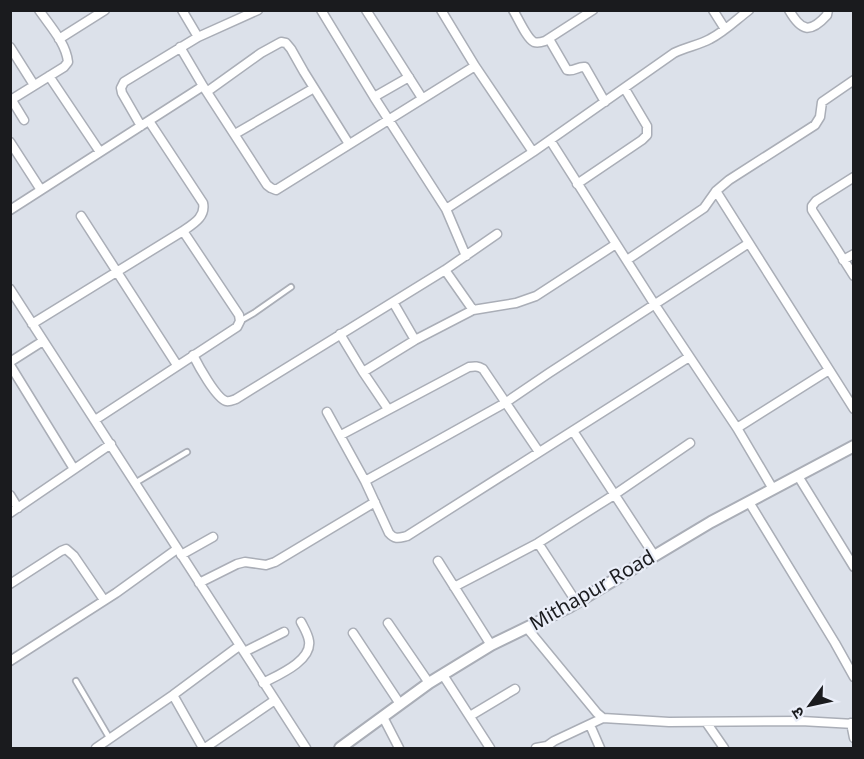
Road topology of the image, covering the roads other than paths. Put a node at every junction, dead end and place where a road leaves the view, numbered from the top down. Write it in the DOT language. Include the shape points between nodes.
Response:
graph roads {
  1 [pos="39,10"];
  2 [pos="105,10"];
  3 [pos="182,10"];
  4 [pos="258,10"];
  5 [pos="321,10"];
  6 [pos="366,10"];
  7 [pos="441,10"];
  8 [pos="513,10"];
  9 [pos="593,10"];
  10 [pos="713,10"];
  11 [pos="749,10"];
  12 [pos="789,10"];
  13 [pos="828,10"];
  14 [pos="725,29"];
  15 [pos="198,37"];
  16 [pos="59,39"];
  17 [pos="549,39"];
  18 [pos="10,47"];
  19 [pos="180,47"];
  20 [pos="475,66"];
  21 [pos="49,76"];
  22 [pos="408,77"];
  23 [pos="852,84"];
  24 [pos="34,85"];
  25 [pos="206,88"];
  26 [pos="314,88"];
  27 [pos="625,89"];
  28 [pos="374,98"];
  29 [pos="422,98"];
  30 [pos="605,102"];
  31 [pos="388,119"];
  32 [pos="24,120"];
  33 [pos="145,123"];
  34 [pos="235,134"];
  35 [pos="550,140"];
  36 [pos="10,142"];
  37 [pos="349,144"];
  38 [pos="100,152"];
  39 [pos="533,152"];
  40 [pos="854,177"];
  41 [pos="577,184"];
  42 [pos="41,190"];
  43 [pos="716,192"];
  44 [pos="446,209"];
  45 [pos="10,210"];
  46 [pos="81,216"];
  47 [pos="183,231"];
  48 [pos="497,234"];
  49 [pos="749,243"];
  50 [pos="616,244"];
  51 [pos="854,254"];
  52 [pos="466,256"];
  53 [pos="627,260"];
  54 [pos="843,260"];
  55 [pos="445,270"];
  56 [pos="117,272"];
  57 [pos="854,276"];
  58 [pos="291,287"];
  59 [pos="10,290"];
  60 [pos="393,302"];
  61 [pos="655,305"];
  62 [pos="473,310"];
  63 [pos="240,321"];
  64 [pos="32,324"];
  65 [pos="340,334"];
  66 [pos="415,340"];
  67 [pos="43,341"];
  68 [pos="192,355"];
  69 [pos="689,357"];
  70 [pos="10,363"];
  71 [pos="177,365"];
  72 [pos="829,370"];
  73 [pos="363,372"];
  74 [pos="505,403"];
  75 [pos="388,409"];
  76 [pos="854,409"];
  77 [pos="327,412"];
  78 [pos="95,420"];
  79 [pos="737,428"];
  80 [pos="573,431"];
  81 [pos="340,435"];
  82 [pos="690,443"];
  83 [pos="111,444"];
  84 [pos="854,446"];
  85 [pos="187,452"];
  86 [pos="539,452"];
  87 [pos="74,469"];
  88 [pos="798,476"];
  89 [pos="365,481"];
  90 [pos="135,483"];
  91 [pos="773,489"];
  92 [pos="10,495"];
  93 [pos="614,495"];
  94 [pos="375,502"];
  95 [pos="749,502"];
  96 [pos="14,510"];
  97 [pos="213,537"];
  98 [pos="538,543"];
  99 [pos="179,552"];
  100 [pos="654,555"];
  101 [pos="438,561"];
  102 [pos="854,567"];
  103 [pos="199,583"];
  104 [pos="10,584"];
  105 [pos="454,587"];
  106 [pos="104,600"];
  107 [pos="577,603"];
  108 [pos="301,622"];
  109 [pos="388,623"];
  110 [pos="527,628"];
  111 [pos="284,632"];
  112 [pos="353,633"];
  113 [pos="491,645"];
  114 [pos="241,649"];
  115 [pos="10,661"];
  116 [pos="442,675"];
  117 [pos="854,677"];
  118 [pos="76,681"];
  119 [pos="263,682"];
  120 [pos="429,683"];
  121 [pos="515,689"];
  122 [pos="173,694"];
  123 [pos="274,700"];
  124 [pos="400,704"];
  125 [pos="470,716"];
  126 [pos="383,717"];
  127 [pos="603,718"];
  128 [pos="706,722"];
  129 [pos="852,724"];
  130 [pos="590,725"];
  131 [pos="854,738"];
  132 [pos="110,739"];
  133 [pos="547,747"];
  134 [pos="96,748"];
  135 [pos="204,748"];
  136 [pos="306,748"];
  137 [pos="340,748"];
  138 [pos="399,748"];
  139 [pos="490,748"];
  140 [pos="536,748"];
  141 [pos="600,748"];
  142 [pos="724,748"];
  1 -- 16 [label="street"];
  2 -- 16 [label="street"];
  3 -- 15 [label="street"];
  4 -- 15 [label="street"];
  5 -- 28 [label="street"];
  6 -- 22 [label="street"];
  7 -- 20 [label="street"];
  8 -- 17 [label="street" via="532,41"];
  9 -- 17 [label="street"];
  10 -- 14 [label="street"];
  11 -- 14 [label="street"];
  12 -- 13 [label="street" via="804,28 818,24"];
  14 -- 27 [label="street" via="711,39 674,53"];
  15 -- 19 [label="street"];
  16 -- 21 [label="street" via="68,62"];
  17 -- 30 [label="street" via="567,70 585,67"];
  18 -- 24 [label="street"];
  19 -- 25 [label="street"];
  19 -- 33 [label="street" via="122,85 122,93"];
  20 -- 29 [label="street"];
  20 -- 39 [label="street"];
  21 -- 24 [label="street"];
  21 -- 38 [label="street"];
  22 -- 28 [label="street"];
  22 -- 29 [label="street"];
  23 -- 43 [label="street" via="822,102 815,125"];
  24 -- 32 [label="street" via="14,98"];
  25 -- 26 [label="street" via="281,42 291,49"];
  25 -- 33 [label="street"];
  25 -- 34 [label="street"];
  26 -- 34 [label="street"];
  26 -- 37 [label="street"];
  27 -- 30 [label="street"];
  27 -- 41 [label="street" via="647,126 646,135"];
  28 -- 31 [label="street"];
  29 -- 31 [label="street"];
  30 -- 35 [label="street"];
  31 -- 37 [label="street"];
  31 -- 44 [label="street"];
  33 -- 38 [label="street"];
  33 -- 47 [label="street" via="203,203 203,215"];
  34 -- 37 [label="street" via="267,185 276,190"];
  35 -- 39 [label="street"];
  35 -- 41 [label="street"];
  36 -- 42 [label="street"];
  38 -- 42 [label="street"];
  39 -- 44 [label="street"];
  40 -- 54 [label="street" via="812,206 814,216"];
  41 -- 50 [label="street"];
  42 -- 45 [label="street"];
  43 -- 49 [label="street"];
  43 -- 53 [label="street" via="694,215"];
  44 -- 52 [label="street"];
  46 -- 56 [label="street"];
  47 -- 56 [label="street"];
  47 -- 63 [label="street"];
  48 -- 52 [label="street"];
  49 -- 61 [label="street"];
  49 -- 72 [label="street"];
  50 -- 53 [label="street"];
  50 -- 62 [label="street" via="536,296"];
  51 -- 54 [label="street"];
  52 -- 55 [label="street"];
  53 -- 61 [label="street"];
  54 -- 57 [label="street"];
  55 -- 60 [label="street"];
  55 -- 62 [label="street"];
  56 -- 64 [label="street"];
  56 -- 71 [label="street"];
  58 -- 63 [label="lane"];
  59 -- 64 [label="street"];
  60 -- 65 [label="street"];
  60 -- 66 [label="street"];
  61 -- 69 [label="street"];
  61 -- 74 [label="street"];
  62 -- 66 [label="street"];
  63 -- 68 [label="street" via="237,327"];
  64 -- 67 [label="street"];
  65 -- 68 [label="street" via="230,401 220,397"];
  65 -- 73 [label="street"];
  66 -- 73 [label="street"];
  67 -- 70 [label="street"];
  67 -- 78 [label="street"];
  68 -- 71 [label="street"];
  69 -- 79 [label="street"];
  69 -- 80 [label="street"];
  70 -- 87 [label="street"];
  71 -- 78 [label="street"];
  72 -- 76 [label="street"];
  72 -- 79 [label="street"];
  73 -- 75 [label="street"];
  74 -- 75 [label="street" via="483,369 474,366"];
  74 -- 86 [label="street"];
  74 -- 89 [label="street"];
  75 -- 81 [label="street"];
  77 -- 81 [label="street"];
  78 -- 83 [label="street"];
  79 -- 91 [label="street"];
  80 -- 86 [label="street"];
  80 -- 93 [label="street"];
  81 -- 89 [label="street"];
  82 -- 93 [label="street"];
  83 -- 87 [label="street"];
  83 -- 90 [label="street"];
  84 -- 88 [label="street, Mithapur Road"];
  85 -- 90 [label="lane"];
  86 -- 94 [label="street" via="407,536 392,537"];
  87 -- 96 [label="street"];
  88 -- 91 [label="street, Mithapur Road"];
  88 -- 102 [label="street"];
  89 -- 94 [label="street"];
  90 -- 99 [label="street"];
  91 -- 95 [label="street, Mithapur Road"];
  92 -- 96 [label="street"];
  93 -- 98 [label="street"];
  93 -- 100 [label="street"];
  94 -- 103 [label="street" via="275,562 237,564"];
  95 -- 100 [label="street, Mithapur Road"];
  95 -- 117 [label="street"];
  97 -- 99 [label="street"];
  98 -- 105 [label="street"];
  98 -- 107 [label="street"];
  99 -- 103 [label="street"];
  99 -- 106 [label="street"];
  100 -- 107 [label="street, Mithapur Road"];
  101 -- 105 [label="street"];
  103 -- 114 [label="street"];
  104 -- 106 [label="street" via="66,549"];
  105 -- 113 [label="street"];
  106 -- 115 [label="street"];
  107 -- 110 [label="street, Mithapur Road"];
  108 -- 119 [label="street" via="309,642 307,651 296,665"];
  109 -- 120 [label="street"];
  110 -- 113 [label="street, Mithapur Road"];
  110 -- 127 [label="street"];
  111 -- 114 [label="street"];
  112 -- 124 [label="street"];
  113 -- 116 [label="street, Mithapur Road"];
  114 -- 119 [label="street"];
  114 -- 122 [label="street"];
  116 -- 120 [label="street, Mithapur Road"];
  116 -- 125 [label="street"];
  118 -- 132 [label="lane"];
  119 -- 123 [label="street"];
  120 -- 124 [label="street, Mithapur Road"];
  121 -- 125 [label="street"];
  122 -- 132 [label="street"];
  122 -- 135 [label="street"];
  123 -- 135 [label="street"];
  123 -- 136 [label="street"];
  124 -- 126 [label="street, Mithapur Road"];
  125 -- 139 [label="street"];
  126 -- 137 [label="street, Mithapur Road"];
  126 -- 138 [label="street"];
  127 -- 128 [label="street"];
  127 -- 130 [label="street"];
  128 -- 129 [label="street"];
  128 -- 142 [label="street"];
  129 -- 131 [label="street"];
  130 -- 133 [label="street"];
  130 -- 141 [label="street"];
  132 -- 134 [label="street"];
  133 -- 140 [label="street"];
}
